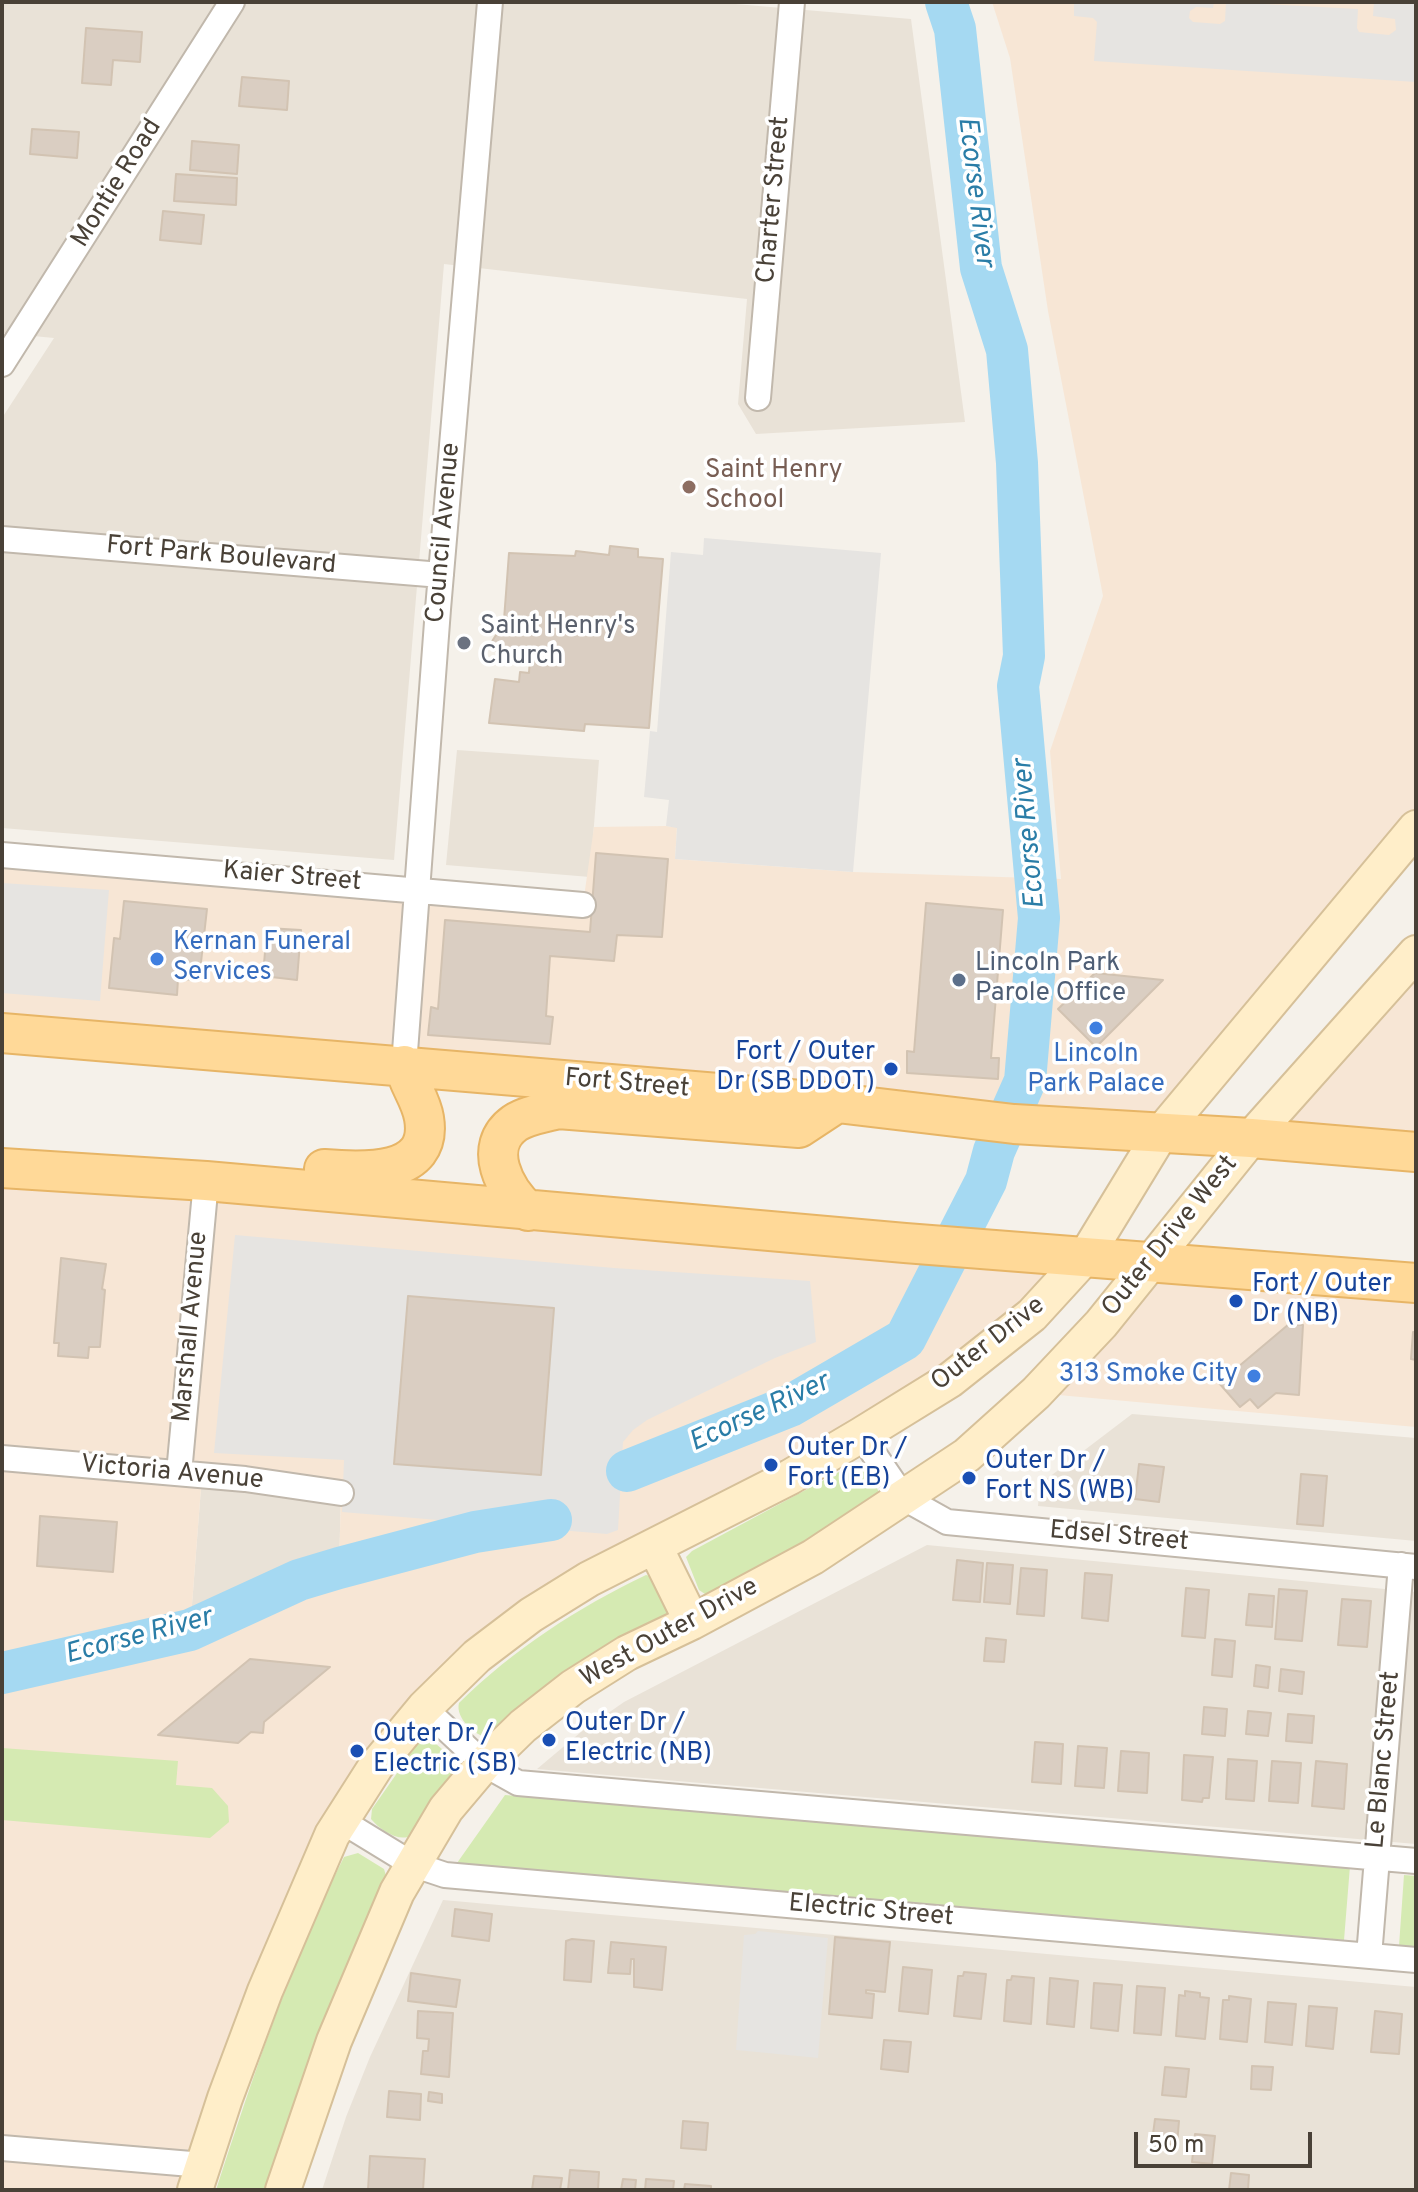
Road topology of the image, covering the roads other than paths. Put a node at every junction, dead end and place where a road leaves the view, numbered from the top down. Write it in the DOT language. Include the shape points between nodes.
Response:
graph roads {
  1 [pos="232,2"];
  2 [pos="490,2"];
  3 [pos="792,2"];
  4 [pos="2,364"];
  5 [pos="758,398"];
  6 [pos="2,539"];
  7 [pos="441,575"];
  8 [pos="1416,828"];
  9 [pos="2,855"];
  10 [pos="416,889"];
  11 [pos="583,905"];
  12 [pos="1416,953"];
  13 [pos="2,1033"];
  14 [pos="404,1065"];
  15 [pos="837,1103"];
  16 [pos="1161,1133"];
  17 [pos="1251,1138"];
  18 [pos="1416,1152"];
  19 [pos="3,1168"];
  20 [pos="206,1181"];
  21 [pos="528,1211"];
  22 [pos="1086,1256"];
  23 [pos="1151,1262"];
  24 [pos="1416,1283"];
  25 [pos="861,1435"];
  26 [pos="2,1458"];
  27 [pos="179,1473"];
  28 [pos="341,1493"];
  29 [pos="904,1498"];
  30 [pos="655,1547"];
  31 [pos="1408,1566"];
  32 [pos="692,1622"];
  33 [pos="424,1708"];
  34 [pos="484,1764"];
  35 [pos="340,1820"];
  36 [pos="1377,1857"];
  37 [pos="1416,1861"];
  38 [pos="412,1864"];
  39 [pos="1369,1956"];
  40 [pos="1416,1960"];
  41 [pos="2,2148"];
  42 [pos="199,2178"];
  43 [pos="283,2190"];
  1 -- 4 [label="street, Montie Road"];
  2 -- 7 [label="street, Council Avenue"];
  3 -- 5 [label="street, Charter Street"];
  6 -- 7 [label="street, Fort Park Boulevard"];
  7 -- 10 [label="street, Council Avenue"];
  8 -- 16 [label="main road, Outer Drive"];
  9 -- 10 [label="street, Kaier Street"];
  10 -- 11 [label="street, Kaier Street"];
  10 -- 14 [label="street, Council Avenue"];
  12 -- 17 [label="main road, Outer Drive West"];
  13 -- 14 [label="main road, Fort Street"];
  14 -- 15 [label="main road, Fort Street"];
  14 -- 19 [label="main road" via="425,1127 414,1156 394,1166 362,1172 99,1150 44,1155"];
  15 -- 16 [label="main road, Fort Street"];
  15 -- 21 [label="main road" via="799,1128 558,1109 532,1116 502,1138 499,1153 505,1186"];
  16 -- 17 [label="main road, Fort Street"];
  16 -- 22 [label="main road, Outer Drive"];
  17 -- 18 [label="main road, Fort Street"];
  17 -- 23 [label="main road, Outer Drive West"];
  19 -- 20 [label="main road"];
  20 -- 21 [label="main road"];
  20 -- 27 [label="street, Marshall Avenue"];
  21 -- 22 [label="main road"];
  22 -- 23 [label="main road"];
  22 -- 25 [label="main road, Outer Drive" via="1032,1315 950,1380"];
  23 -- 24 [label="main road"];
  23 -- 29 [label="main road, Outer Drive West" via="1036,1393 967,1455"];
  25 -- 29 [label="street, Edsel Street"];
  25 -- 30 [label="main road, Outer Drive"];
  26 -- 27 [label="street, Victoria Avenue"];
  27 -- 28 [label="street, Victoria Avenue"];
  29 -- 31 [label="street, Edsel Street" via="947,1522"];
  29 -- 32 [label="main road, West Outer Drive" via="813,1557"];
  30 -- 32 [label="main road"];
  30 -- 33 [label="main road, Outer Drive" via="531,1615 477,1656"];
  31 -- 36 [label="street, Le Blanc Street"];
  32 -- 34 [label="main road, West Outer Drive" via="573,1687"];
  33 -- 34 [label="street"];
  33 -- 35 [label="main road"];
  34 -- 36 [label="street" via="518,1783"];
  34 -- 38 [label="main road, West Outer Drive" via="446,1809"];
  35 -- 38 [label="street, Electric Street"];
  35 -- 42 [label="main road" via="265,1991"];
  36 -- 37 [label="street"];
  36 -- 39 [label="street, Le Blanc Street"];
  38 -- 39 [label="street, Electric Street" via="445,1875"];
  38 -- 43 [label="main road, West Outer Drive" via="334,2041"];
  39 -- 40 [label="street, Electric Street"];
  41 -- 42 [label="street"];
}
